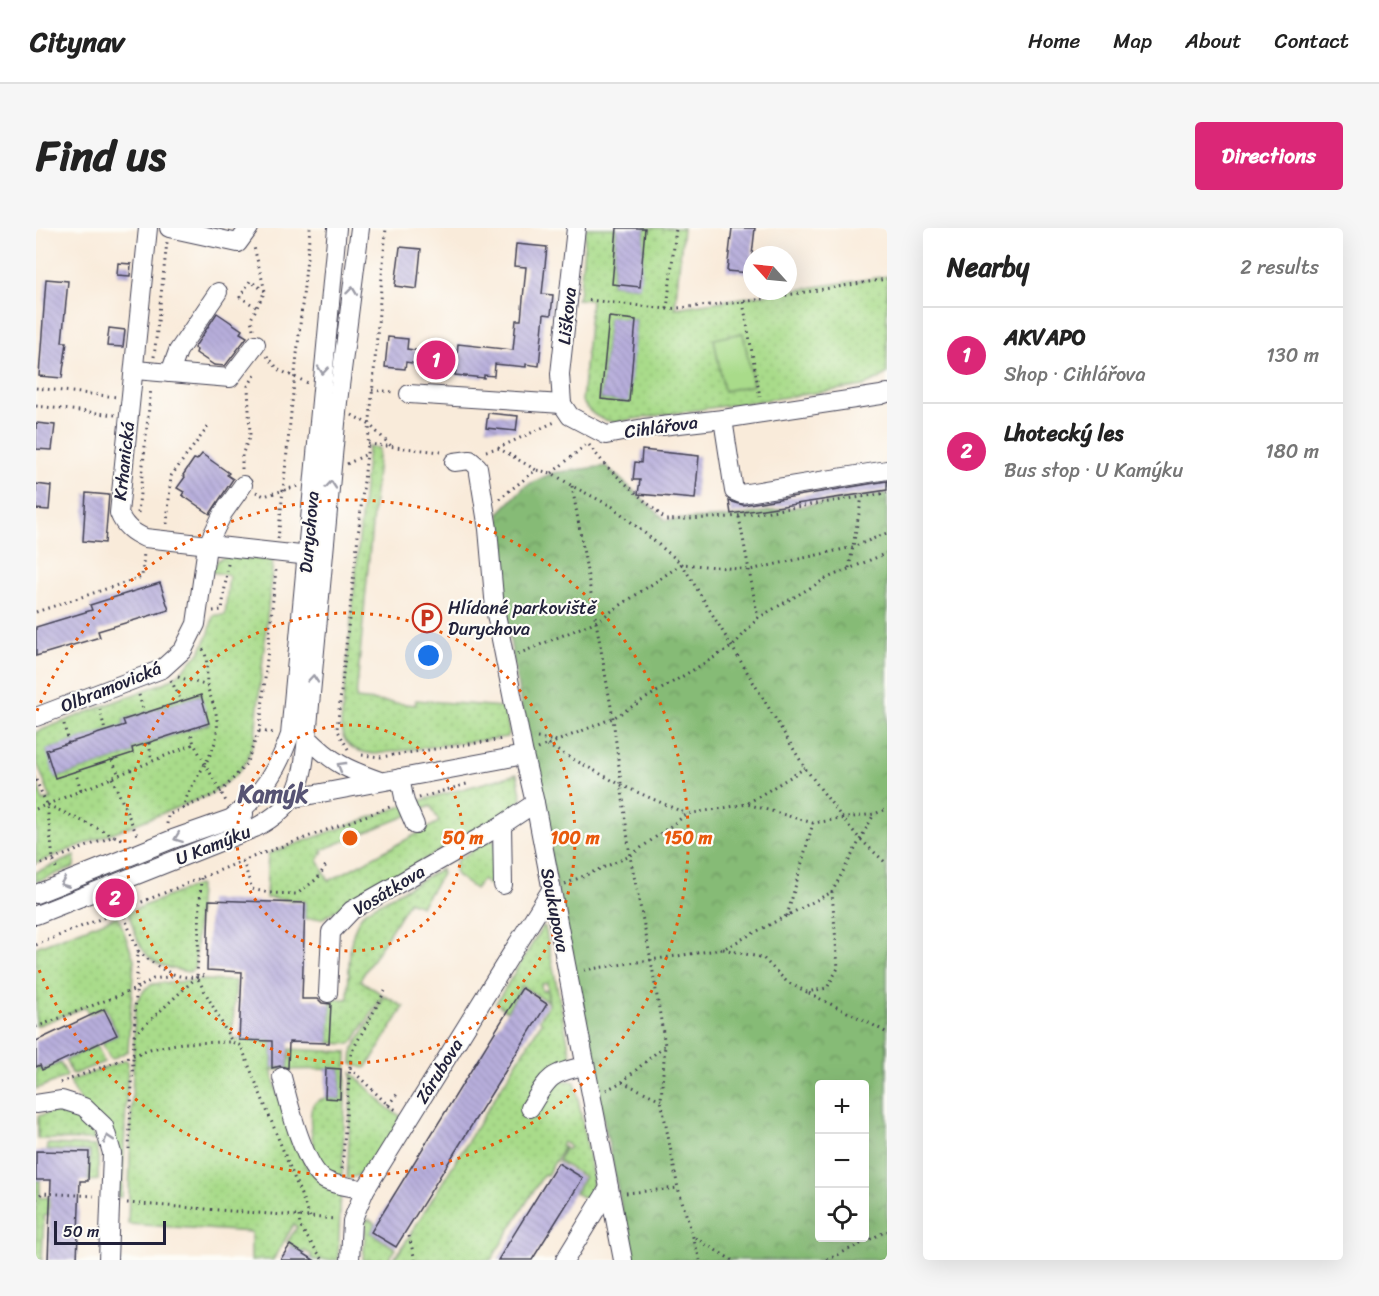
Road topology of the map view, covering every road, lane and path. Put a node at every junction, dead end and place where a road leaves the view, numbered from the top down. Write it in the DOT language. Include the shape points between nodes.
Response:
graph roads {
  1 [pos="148,228"];
  2 [pos="168,228"];
  3 [pos="249,228"];
  4 [pos="310,228"];
  5 [pos="337,228"];
  6 [pos="360,228"];
  7 [pos="386,228"];
  8 [pos="576,228"];
  9 [pos="676,228"];
  10 [pos="887,279"];
  11 [pos="265,291"];
  12 [pos="218,292"];
  13 [pos="589,300"];
  14 [pos="743,302"];
  15 [pos="256,307"];
  16 [pos="668,309"];
  17 [pos="256,344"];
  18 [pos="135,370"];
  19 [pos="279,370"];
  20 [pos="170,373"];
  21 [pos="296,377"];
  22 [pos="36,388"];
  23 [pos="372,390"];
  24 [pos="887,393"];
  25 [pos="409,394"];
  26 [pos="36,406"];
  27 [pos="129,407"];
  28 [pos="566,410"];
  29 [pos="763,413"];
  30 [pos="723,419"];
  31 [pos="207,427"];
  32 [pos="368,444"];
  33 [pos="498,448"];
  34 [pos="479,453"];
  35 [pos="451,457"];
  36 [pos="536,470"];
  37 [pos="887,470"];
  38 [pos="552,473"];
  39 [pos="243,485"];
  40 [pos="572,486"];
  41 [pos="887,493"];
  42 [pos="862,497"];
  43 [pos="739,516"];
  44 [pos="488,529"];
  45 [pos="887,533"];
  46 [pos="145,538"];
  47 [pos="165,541"];
  48 [pos="207,546"];
  49 [pos="853,547"];
  50 [pos="887,553"];
  51 [pos="277,554"];
  52 [pos="316,557"];
  53 [pos="682,564"];
  54 [pos="849,568"];
  55 [pos="750,570"];
  56 [pos="36,612"];
  57 [pos="758,618"];
  58 [pos="597,621"];
  59 [pos="199,645"];
  60 [pos="733,646"];
  61 [pos="506,660"];
  62 [pos="137,686"];
  63 [pos="208,686"];
  64 [pos="98,700"];
  65 [pos="181,701"];
  66 [pos="144,713"];
  67 [pos="62,714"];
  68 [pos="36,717"];
  69 [pos="613,718"];
  70 [pos="190,729"];
  71 [pos="259,730"];
  72 [pos="105,731"];
  73 [pos="292,735"];
  74 [pos="520,736"];
  75 [pos="558,741"];
  76 [pos="149,742"];
  77 [pos="68,743"];
  78 [pos="194,744"];
  79 [pos="547,745"];
  80 [pos="524,755"];
  81 [pos="112,760"];
  82 [pos="152,761"];
  83 [pos="206,763"];
  84 [pos="805,768"];
  85 [pos="75,771"];
  86 [pos="119,775"];
  87 [pos="112,777"];
  88 [pos="400,778"];
  89 [pos="36,780"];
  90 [pos="382,782"];
  91 [pos="471,783"];
  92 [pos="621,785"];
  93 [pos="81,790"];
  94 [pos="222,791"];
  95 [pos="294,797"];
  96 [pos="405,802"];
  97 [pos="535,803"];
  98 [pos="747,804"];
  99 [pos="47,805"];
  100 [pos="36,809"];
  101 [pos="183,809"];
  102 [pos="887,809"];
  103 [pos="687,814"];
  104 [pos="874,814"];
  105 [pos="233,817"];
  106 [pos="843,819"];
  107 [pos="813,823"];
  108 [pos="167,824"];
  109 [pos="415,825"];
  110 [pos="502,825"];
  111 [pos="114,836"];
  112 [pos="860,838"];
  113 [pos="630,856"];
  114 [pos="53,860"];
  115 [pos="243,861"];
  116 [pos="887,864"];
  117 [pos="326,865"];
  118 [pos="36,866"];
  119 [pos="201,878"];
  120 [pos="62,884"];
  121 [pos="503,885"];
  122 [pos="551,890"];
  123 [pos="832,892"];
  124 [pos="36,894"];
  125 [pos="68,903"];
  126 [pos="122,911"];
  127 [pos="36,915"];
  128 [pos="787,916"];
  129 [pos="78,928"];
  130 [pos="36,945"];
  131 [pos="723,949"];
  132 [pos="138,951"];
  133 [pos="651,960"];
  134 [pos="567,973"];
  135 [pos="206,975"];
  136 [pos="174,976"];
  137 [pos="197,977"];
  138 [pos="136,989"];
  139 [pos="385,991"];
  140 [pos="807,992"];
  141 [pos="328,993"];
  142 [pos="36,1027"];
  143 [pos="887,1033"];
  144 [pos="134,1035"];
  145 [pos="232,1042"];
  146 [pos="665,1045"];
  147 [pos="133,1054"];
  148 [pos="585,1066"];
  149 [pos="350,1068"];
  150 [pos="282,1077"];
  151 [pos="622,1082"];
  152 [pos="58,1084"];
  153 [pos="399,1092"];
  154 [pos="591,1096"];
  155 [pos="661,1100"];
  156 [pos="36,1104"];
  157 [pos="530,1108"];
  158 [pos="128,1157"];
  159 [pos="341,1184"];
  160 [pos="678,1188"];
  161 [pos="365,1190"];
  162 [pos="609,1191"];
  163 [pos="110,1197"];
  164 [pos="36,1199"];
  165 [pos="299,1216"];
  166 [pos="310,1217"];
  167 [pos="352,1221"];
  168 [pos="887,1231"];
  169 [pos="409,1236"];
  170 [pos="694,1238"];
  171 [pos="108,1260"];
  172 [pos="323,1260"];
  173 [pos="350,1260"];
  174 [pos="415,1260"];
  175 [pos="565,1260"];
  176 [pos="623,1260"];
  177 [pos="700,1260"];
  178 [pos="731,1260"];
  179 [pos="827,1260"];
  1 -- 18 [label="street, Krhanická"];
  2 -- 3 [label="street" via="238,243"];
  3 -- 11 [label="path"];
  4 -- 21 [label="path"];
  5 -- 52 [label="street, Durychova, one-way"];
  52 -- 6 [label="street, Durychova, one-way"];
  7 -- 23 [label="path"];
  8 -- 28 [label="street, Liškova" via="560,374"];
  9 -- 16 [label="path"];
  10 -- 14 [label="path"];
  11 -- 15 [label="path"];
  11 -- 15 [label="path" via="250,282 240,297"];
  12 -- 20 [label="street" via="178,351"];
  13 -- 16 [label="path"];
  14 -- 16 [label="path"];
  14 -- 29 [label="path"];
  15 -- 17 [label="path" via="251,319"];
  17 -- 20 [label="street" via="230,378"];
  17 -- 39 [label="path" via="261,366 248,386 250,435 242,455"];
  18 -- 20 [label="street"];
  18 -- 27 [label="street, Krhanická"];
  19 -- 21 [label="path"];
  21 -- 51 [label="path"];
  22 -- 27 [label="path"];
  23 -- 25 [label="path"];
  23 -- 32 [label="path"];
  24 -- 29 [label="street, Cihlářova"];
  25 -- 28 [label="street, Cihlářova"];
  26 -- 27 [label="path"];
  27 -- 46 [label="street, Krhanická" via="119,513 124,525"];
  28 -- 30 [label="street, Cihlářova" via="606,435"];
  28 -- 33 [label="path" via="549,424"];
  29 -- 30 [label="street, Cihlářova"];
  30 -- 37 [label="street" via="734,491 741,494"];
  31 -- 47 [label="path" via="171,476"];
  32 -- 35 [label="path"];
  32 -- 74 [label="path" via="337,729 342,740 348,749 361,755 380,757"];
  33 -- 34 [label="path"];
  33 -- 36 [label="path"];
  35 -- 44 [label="street, Soukupova" via="470,460 478,467"];
  36 -- 38 [label="path"];
  36 -- 44 [label="path" via="499,499"];
  38 -- 40 [label="path"];
  38 -- 43 [label="path" via="588,443 606,466 666,520"];
  39 -- 48 [label="street, Olbramovická"];
  40 -- 53 [label="path" via="613,507"];
  40 -- 58 [label="path"];
  41 -- 42 [label="path"];
  42 -- 43 [label="path"];
  42 -- 49 [label="path"];
  43 -- 55 [label="path"];
  44 -- 61 [label="street, Soukupova" via="495,609"];
  45 -- 49 [label="path"];
  46 -- 47 [label="street, Krhanická"];
  46 -- 56 [label="path" via="142,577"];
  47 -- 48 [label="street, Krhanická"];
  48 -- 51 [label="street, Krhanická"];
  48 -- 68 [label="street, Olbramovická" via="196,624 183,650 162,669"];
  49 -- 54 [label="path"];
  49 -- 55 [label="path"];
  50 -- 54 [label="path"];
  51 -- 52 [label="street, Krhanická"];
  51 -- 71 [label="path"];
  52 -- 73 [label="street, Durychova"];
  53 -- 55 [label="path"];
  53 -- 58 [label="path"];
  53 -- 60 [label="path"];
  54 -- 57 [label="path"];
  55 -- 57 [label="path"];
  57 -- 60 [label="path"];
  58 -- 61 [label="path"];
  58 -- 69 [label="path"];
  59 -- 63 [label="path" via="205,652"];
  60 -- 69 [label="path"];
  60 -- 84 [label="path"];
  61 -- 74 [label="street, Soukupova"];
  62 -- 66 [label="path"];
  63 -- 65 [label="path" via="167,674"];
  63 -- 83 [label="path" via="217,720 216,744"];
  64 -- 72 [label="path"];
  67 -- 77 [label="path"];
  69 -- 75 [label="path"];
  69 -- 92 [label="path"];
  70 -- 78 [label="path"];
  71 -- 73 [label="path"];
  71 -- 94 [label="path" via="246,764"];
  90 -- 73 [label="street, one-way" via="348,770"];
  73 -- 95 [label="street" via="289,765"];
  73 -- 105 [label="street, Durychova" via="268,783"];
  74 -- 75 [label="path"];
  74 -- 80 [label="street, Soukupova"];
  75 -- 79 [label="path"];
  76 -- 82 [label="path"];
  78 -- 82 [label="path"];
  78 -- 83 [label="path"];
  79 -- 80 [label="path"];
  79 -- 92 [label="path"];
  80 -- 88 [label="street"];
  80 -- 97 [label="street, Soukupova"];
  81 -- 86 [label="path"];
  82 -- 86 [label="path"];
  83 -- 94 [label="path"];
  83 -- 101 [label="path" via="186,794"];
  84 -- 98 [label="path"];
  84 -- 106 [label="path"];
  85 -- 93 [label="path"];
  86 -- 87 [label="path"];
  87 -- 93 [label="path"];
  87 -- 111 [label="path" via="138,835 122,840"];
  88 -- 90 [label="street"];
  88 -- 96 [label="street"];
  89 -- 99 [label="path"];
  90 -- 95 [label="street"];
  91 -- 96 [label="path"];
  92 -- 103 [label="path"];
  92 -- 113 [label="path"];
  93 -- 99 [label="path"];
  94 -- 101 [label="path"];
  95 -- 105 [label="street, U Kamýku"];
  95 -- 125 [label="street, U Kamýku" via="268,821"];
  96 -- 109 [label="street"];
  96 -- 115 [label="path"];
  97 -- 110 [label="street, Vosátkova"];
  97 -- 122 [label="street, Soukupova"];
  98 -- 103 [label="path"];
  98 -- 107 [label="path"];
  99 -- 100 [label="path"];
  99 -- 111 [label="path"];
  99 -- 114 [label="path"];
  101 -- 108 [label="path" via="168,815"];
  102 -- 104 [label="path"];
  103 -- 113 [label="path"];
  104 -- 106 [label="path"];
  104 -- 112 [label="path"];
  105 -- 120 [label="street, U Kamýku, one-way"];
  106 -- 107 [label="path"];
  106 -- 112 [label="path"];
  107 -- 128 [label="path"];
  110 -- 121 [label="street"];
  110 -- 141 [label="street, Vosátkova" via="352,910 331,932"];
  111 -- 114 [label="path"];
  112 -- 116 [label="path"];
  112 -- 123 [label="path"];
  113 -- 122 [label="path"];
  113 -- 133 [label="path"];
  114 -- 118 [label="path"];
  114 -- 120 [label="path"];
  115 -- 117 [label="path" via="252,889 269,893 297,894 318,878"];
  115 -- 119 [label="path"];
  119 -- 126 [label="path"];
  119 -- 137 [label="path"];
  120 -- 124 [label="street, U Kamýku"];
  122 -- 134 [label="street, Soukupova"];
  122 -- 161 [label="street, Zárubova"];
  123 -- 128 [label="path"];
  123 -- 140 [label="path" via="838,968 827,988"];
  125 -- 127 [label="street, U Kamýku"];
  125 -- 129 [label="path"];
  126 -- 129 [label="path"];
  126 -- 132 [label="path"];
  128 -- 131 [label="path"];
  129 -- 130 [label="path"];
  131 -- 133 [label="path"];
  131 -- 140 [label="path" via="763,958 787,982"];
  132 -- 136 [label="path"];
  132 -- 138 [label="path"];
  133 -- 134 [label="path"];
  133 -- 146 [label="path"];
  134 -- 148 [label="street, Soukupova"];
  135 -- 137 [label="path"];
  136 -- 137 [label="path"];
  136 -- 138 [label="path" via="153,980"];
  137 -- 144 [label="path"];
  137 -- 145 [label="path"];
  138 -- 142 [label="path"];
  138 -- 144 [label="path"];
  139 -- 149 [label="path" via="351,1053"];
  140 -- 143 [label="path"];
  144 -- 147 [label="path"];
  145 -- 147 [label="path" via="182,1043"];
  145 -- 166 [label="path" via="241,1046"];
  146 -- 151 [label="path"];
  146 -- 155 [label="path"];
  147 -- 152 [label="path"];
  147 -- 158 [label="path"];
  148 -- 154 [label="street, Soukupova"];
  148 -- 157 [label="street" via="562,1071 547,1080"];
  149 -- 153 [label="path" via="390,1106"];
  149 -- 159 [label="path"];
  150 -- 159 [label="street" via="311,1165 324,1179"];
  151 -- 154 [label="path"];
  151 -- 155 [label="path"];
  154 -- 162 [label="street, Soukupova"];
  155 -- 160 [label="path"];
  163 -- 156 [label="street, one-way" via="112,1153 104,1126 84,1107 62,1100"];
  159 -- 161 [label="street"];
  160 -- 162 [label="path"];
  160 -- 170 [label="path"];
  161 -- 167 [label="street, Zárubova"];
  162 -- 175 [label="street"];
  162 -- 176 [label="street, Soukupova"];
  163 -- 164 [label="path" via="42,1193"];
  163 -- 165 [label="path" via="126,1203"];
  163 -- 171 [label="street"];
  165 -- 166 [label="path"];
  165 -- 172 [label="path" via="300,1227"];
  166 -- 167 [label="path"];
  167 -- 173 [label="street, Zárubova"];
  168 -- 179 [label="path"];
  169 -- 174 [label="path"];
  170 -- 177 [label="path"];
  170 -- 178 [label="path"];
}
